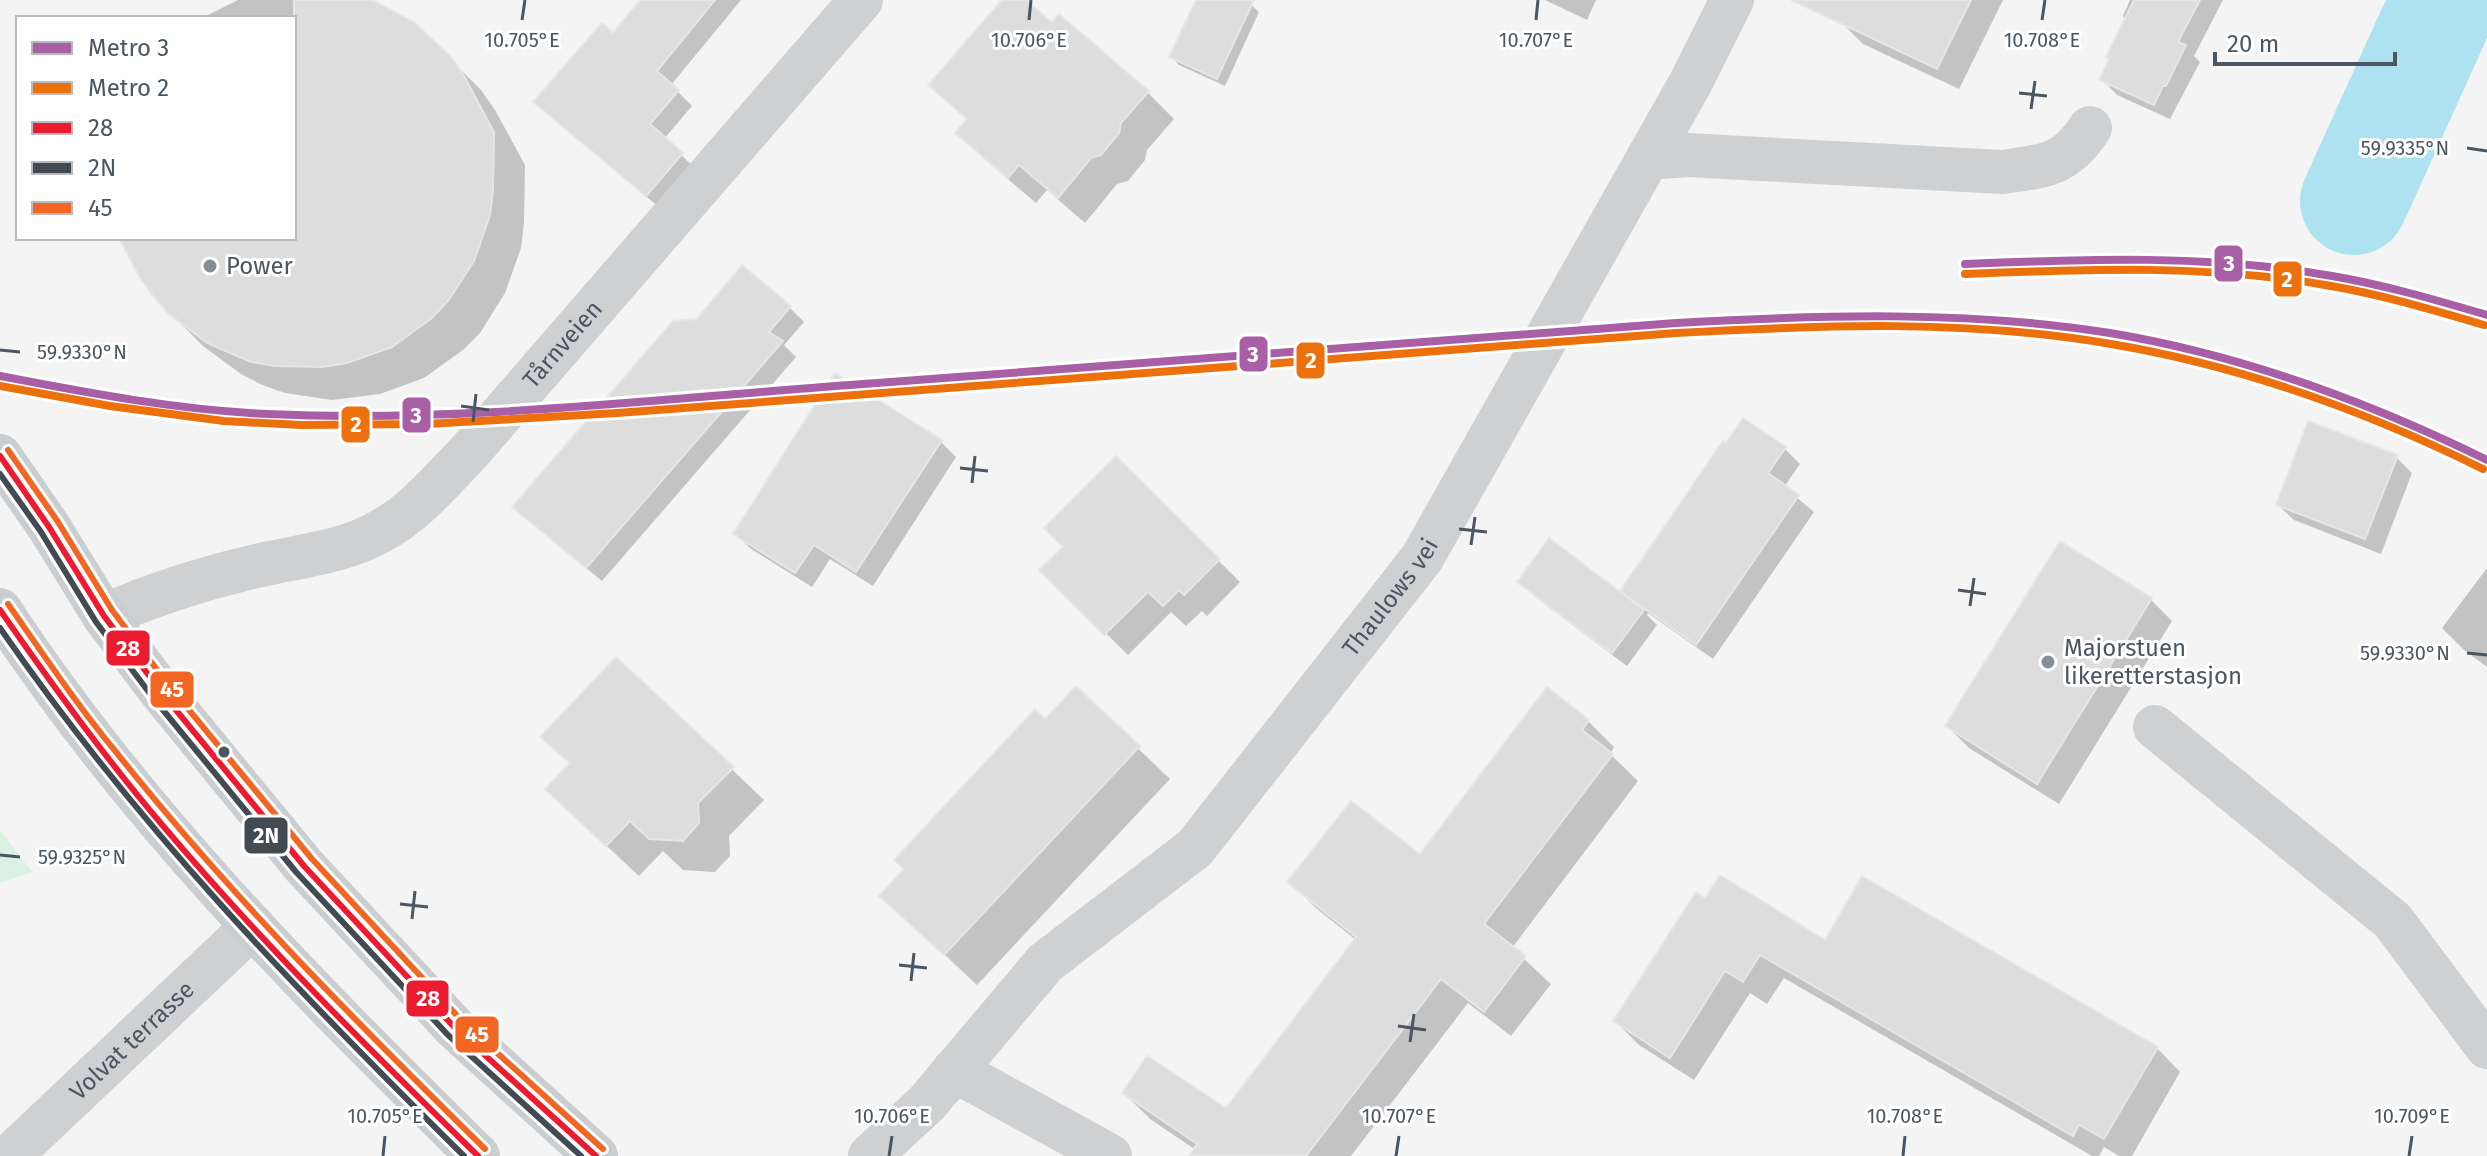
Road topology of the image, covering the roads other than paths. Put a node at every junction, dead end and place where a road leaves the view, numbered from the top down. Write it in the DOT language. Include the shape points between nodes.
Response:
graph roads {
  1 [pos="861,0"];
  2 [pos="1732,0"];
  3 [pos="2090,128"];
  4 [pos="1648,158"];
  5 [pos="0,456"];
  6 [pos="0,610"];
  7 [pos="104,616"];
  8 [pos="2155,727"];
  9 [pos="253,926"];
  10 [pos="2487,1047"];
  11 [pos="940,1086"];
  12 [pos="10,1156"];
  13 [pos="478,1156"];
  14 [pos="596,1156"];
  15 [pos="870,1156"];
  16 [pos="914,1156"];
  17 [pos="1110,1156"];
  1 -- 7 [label="street, Tårnveien" via="491,428 414,508 379,533 341,548 174,589"];
  2 -- 4 [label="street, Thaulows vei"];
  3 -- 4 [label="street" via="2078,147 2060,160 2002,172 1687,155"];
  4 -- 11 [label="street, Thaulows vei" via="1422,558 1195,848 1045,963"];
  5 -- 7 [label="main road"];
  6 -- 9 [label="main road" via="141,799"];
  7 -- 14 [label="main road" via="304,866 455,1028"];
  8 -- 10 [label="street" via="2393,921"];
  9 -- 12 [label="street, Volvat terrasse"];
  9 -- 13 [label="main road"];
  11 -- 15 [label="street, Thaulows vei"];
  11 -- 16 [label="street, Thaulows vei"];
  11 -- 17 [label="street"];
}
